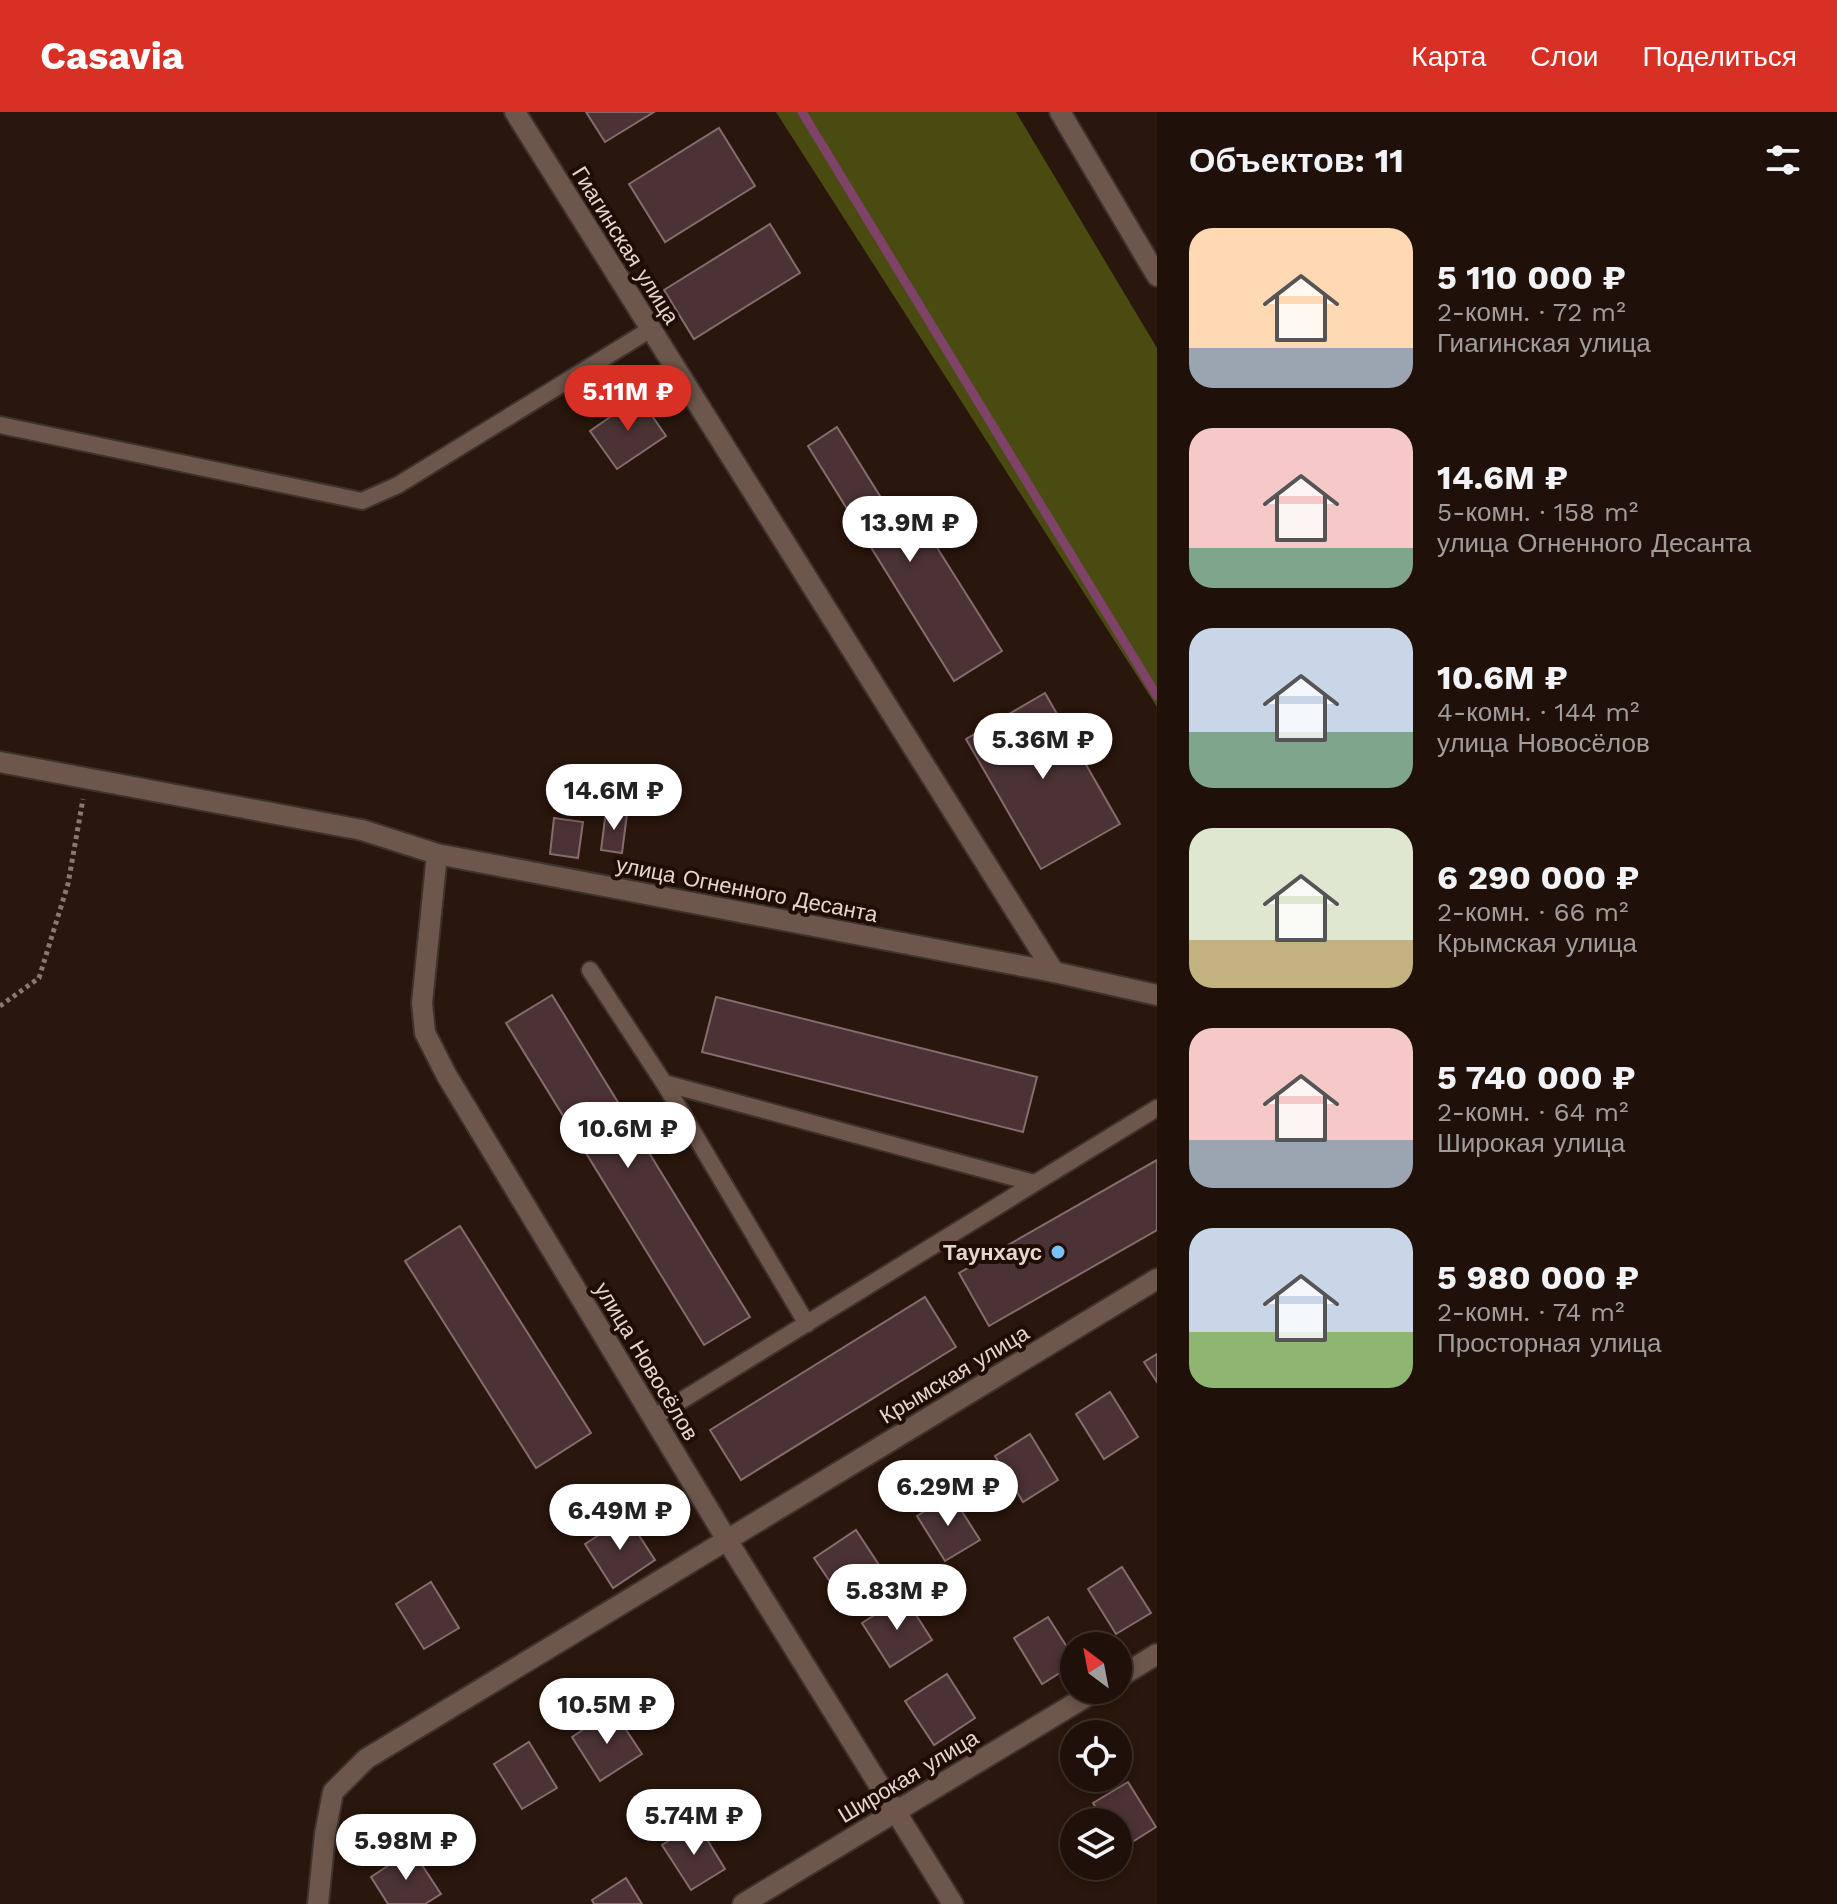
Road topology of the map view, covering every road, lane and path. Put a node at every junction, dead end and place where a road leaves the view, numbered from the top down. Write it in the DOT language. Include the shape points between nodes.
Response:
graph roads {
  1 [pos="515,112"];
  2 [pos="1060,112"];
  3 [pos="1157,276"];
  4 [pos="651,329"];
  5 [pos="0,425"];
  6 [pos="0,762"];
  7 [pos="87,778"];
  8 [pos="437,854"];
  9 [pos="590,970"];
  10 [pos="1054,972"];
  11 [pos="1157,995"];
  12 [pos="0,1006"];
  13 [pos="664,1083"];
  14 [pos="1157,1108"];
  15 [pos="1034,1183"];
  16 [pos="1157,1279"];
  17 [pos="807,1324"];
  18 [pos="653,1418"];
  19 [pos="727,1540"];
  20 [pos="1157,1654"];
  21 [pos="1132,1669"];
  22 [pos="1074,1704"];
  23 [pos="896,1812"];
  24 [pos="318,1904"];
  25 [pos="743,1904"];
  26 [pos="953,1904"];
  1 -- 4 [label="street, Гиагинская улица"];
  2 -- 3 [label="street"];
  4 -- 5 [label="lane" via="398,485 362,501"];
  4 -- 10 [label="street, Гиагинская улица"];
  6 -- 7 [label="street, улица Огненного Десанта"];
  7 -- 8 [label="street, улица Огненного Десанта" via="362,830"];
  7 -- 12 [label="path" via="68,884 39,978"];
  8 -- 10 [label="street, улица Огненного Десанта"];
  8 -- 18 [label="street, улица Новосёлов" via="422,1003 425,1033"];
  9 -- 13 [label="lane"];
  10 -- 11 [label="street, улица Огненного Десанта"];
  13 -- 15 [label="lane"];
  13 -- 17 [label="lane"];
  14 -- 15 [label="lane"];
  15 -- 17 [label="lane"];
  16 -- 19 [label="street, Крымская улица"];
  17 -- 18 [label="lane"];
  18 -- 19 [label="street, улица Новосёлов"];
  19 -- 23 [label="street, улица Новосёлов"];
  19 -- 24 [label="street, Крымская улица" via="366,1759 333,1792"];
  20 -- 21 [label="street"];
  22 -- 23 [label="street, Широкая улица"];
  23 -- 25 [label="street, Широкая улица"];
  23 -- 26 [label="street, улица Новосёлов"];
}
